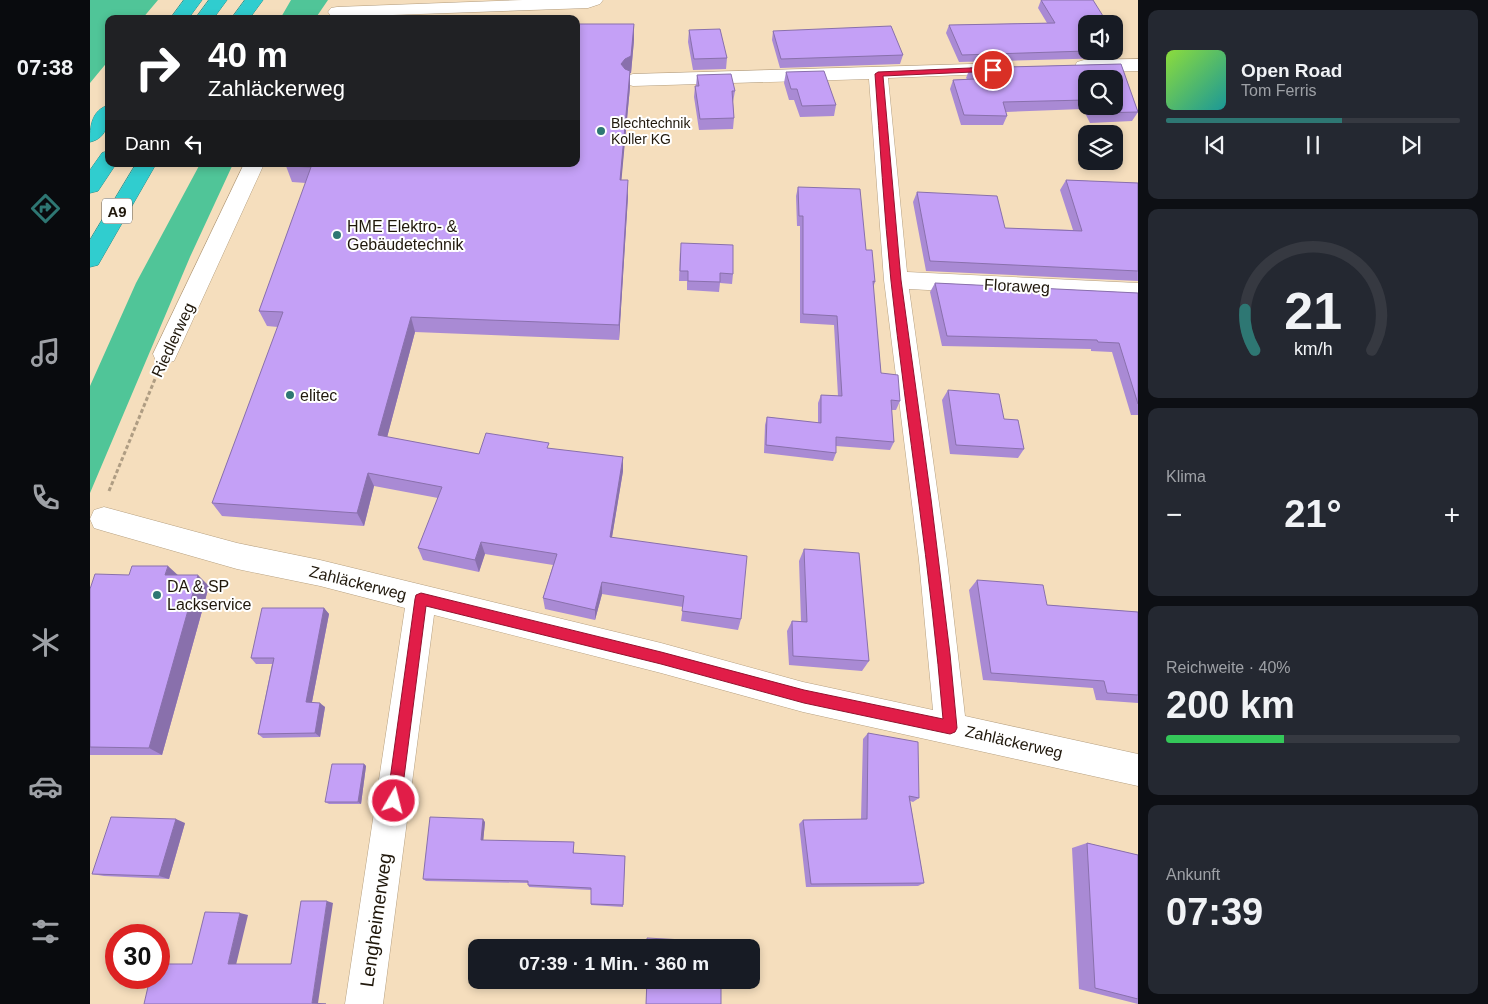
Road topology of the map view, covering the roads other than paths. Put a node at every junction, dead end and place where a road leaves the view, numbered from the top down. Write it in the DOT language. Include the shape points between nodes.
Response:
graph roads {
  1 [pos="193,0"];
  2 [pos="218,0"];
  3 [pos="254,0"];
  4 [pos="594,0"];
  5 [pos="339,10"];
  6 [pos="182,15"];
  7 [pos="207,15"];
  8 [pos="243,15"];
  9 [pos="1138,65"];
  10 [pos="1068,67"];
  11 [pos="1028,68"];
  12 [pos="878,74"];
  13 [pos="632,80"];
  14 [pos="105,116"];
  15 [pos="90,136"];
  16 [pos="105,164"];
  17 [pos="144,167"];
  18 [pos="253,167"];
  19 [pos="90,186"];
  20 [pos="90,259"];
  21 [pos="896,280"];
  22 [pos="1138,292"];
  23 [pos="165,354"];
  24 [pos="104,519"];
  25 [pos="421,599"];
  26 [pos="950,728"];
  27 [pos="1138,770"];
  28 [pos="364,1004"];
  1 -- 6 [label="highway"];
  2 -- 7 [label="highway"];
  3 -- 8 [label="highway"];
  4 -- 5 [label="street" via="579,4"];
  9 -- 10 [label="street"];
  11 -- 12 [label="street"];
  12 -- 13 [label="street"];
  12 -- 21 [label="street"];
  14 -- 15 [label="highway"];
  16 -- 19 [label="highway"];
  17 -- 20 [label="highway, A9"];
  18 -- 23 [label="street, Riedlerweg"];
  21 -- 22 [label="street, Floraweg"];
  21 -- 26 [label="street" via="926,499"];
  24 -- 25 [label="street, Zahläckerweg" via="237,556"];
  25 -- 26 [label="street, Zahläckerweg" via="804,696"];
  25 -- 28 [label="street, Lengheimerweg"];
  26 -- 27 [label="street, Zahläckerweg"];
}
